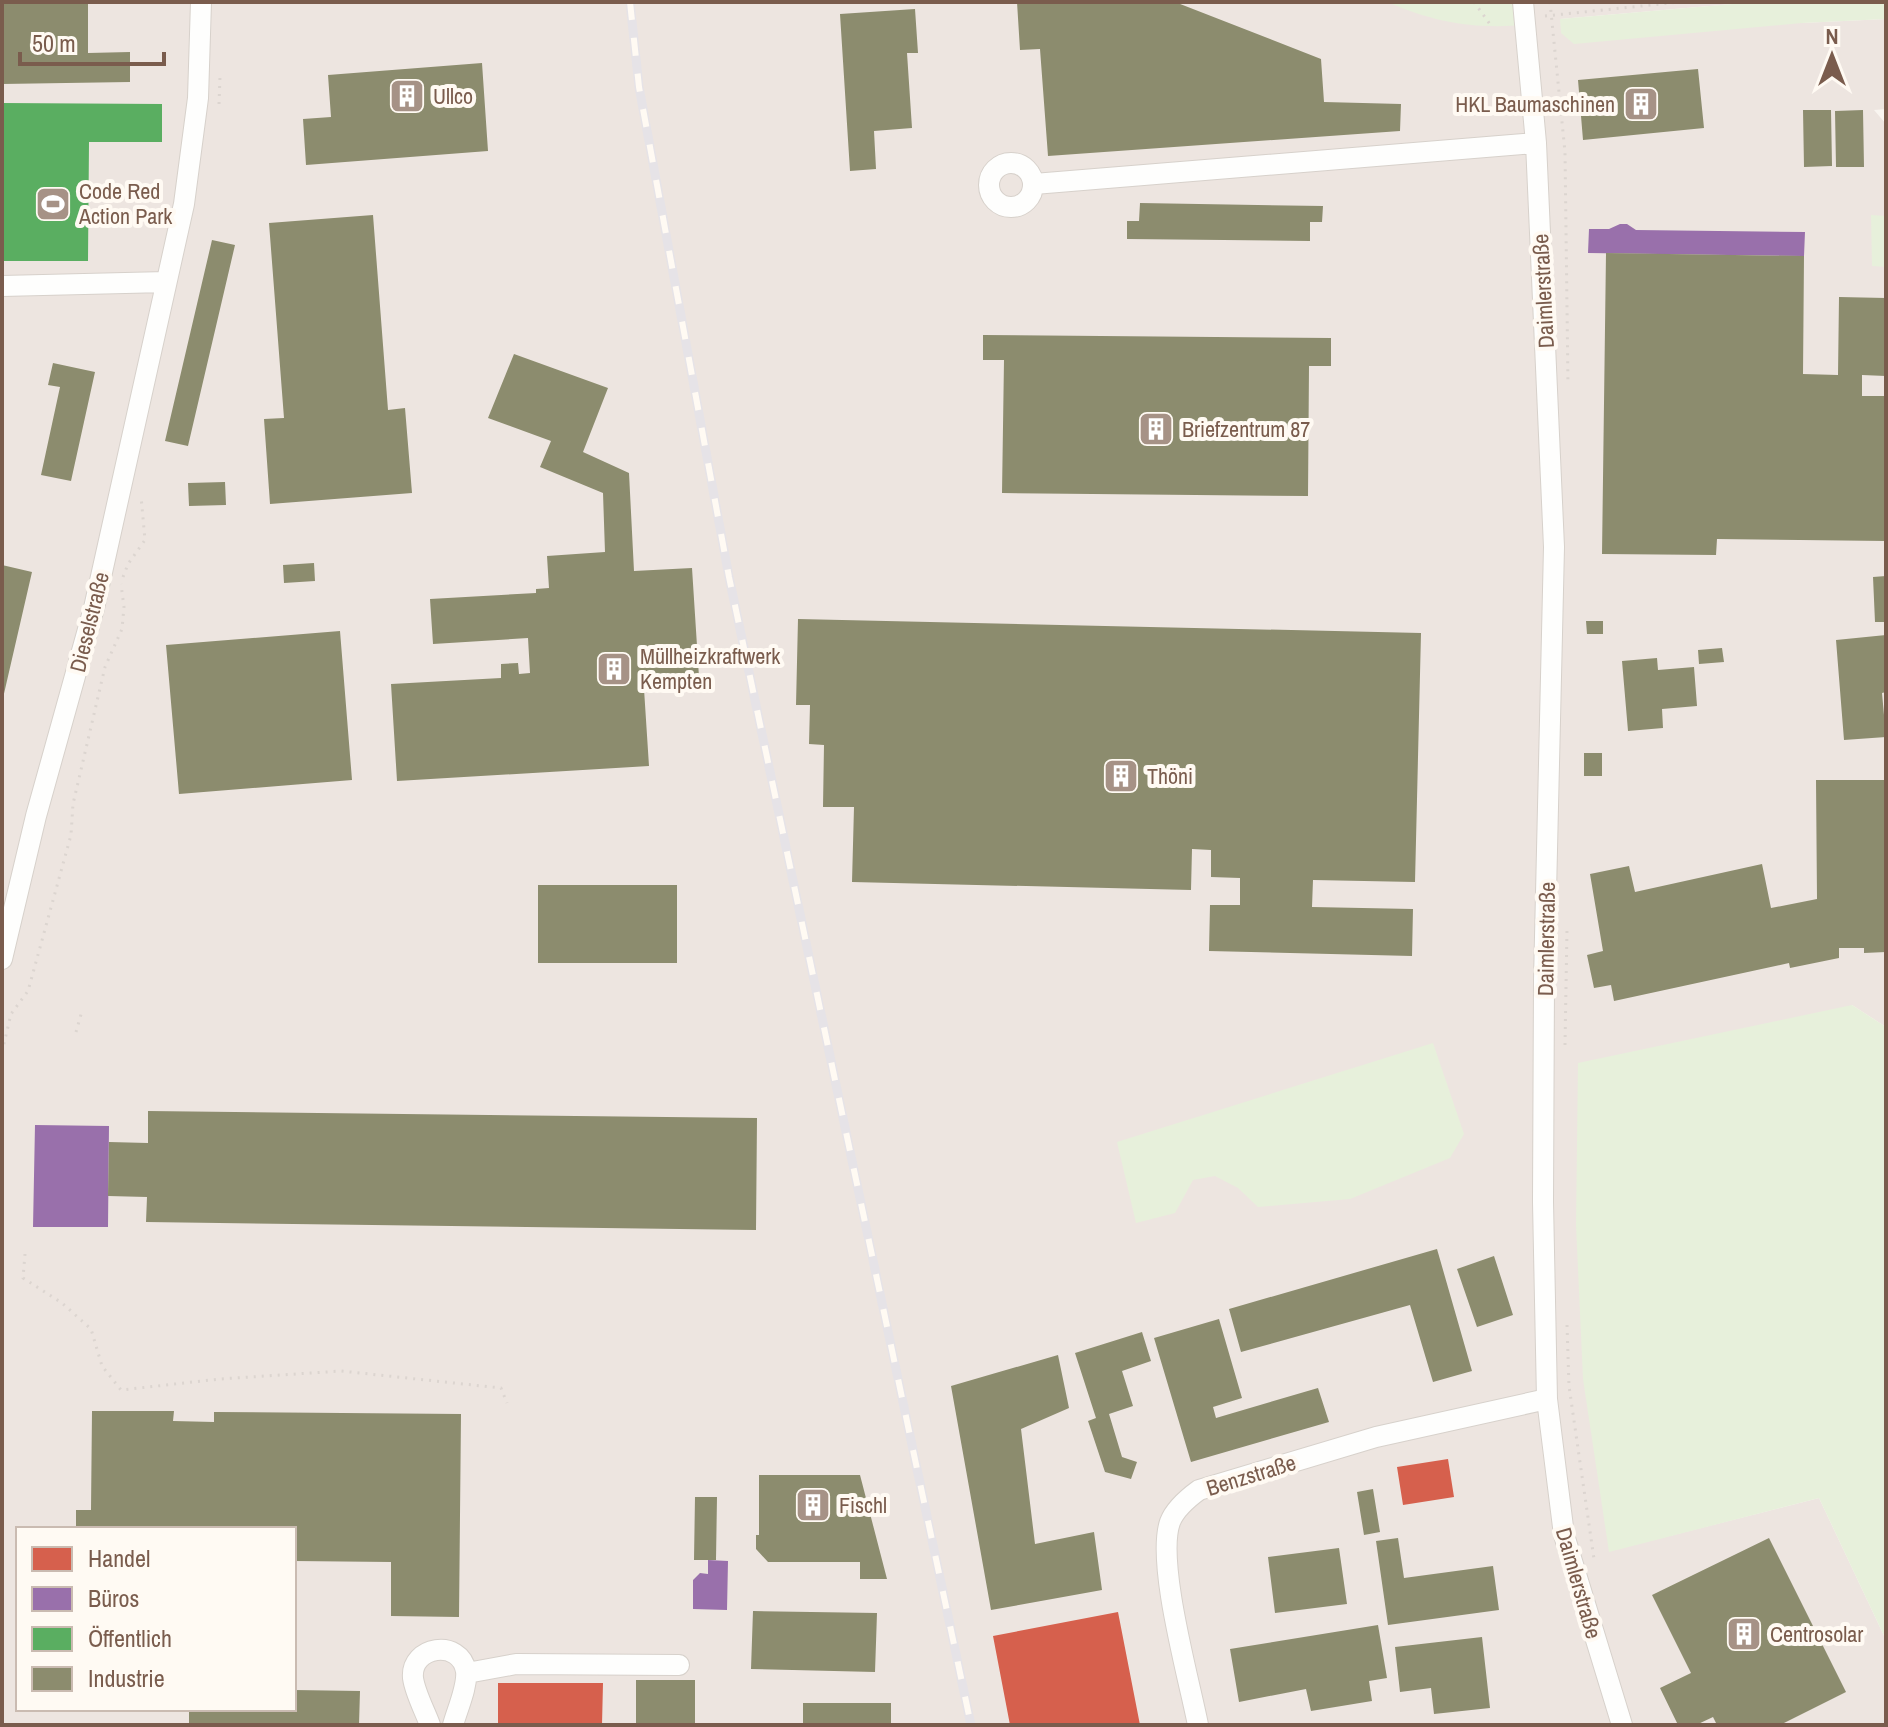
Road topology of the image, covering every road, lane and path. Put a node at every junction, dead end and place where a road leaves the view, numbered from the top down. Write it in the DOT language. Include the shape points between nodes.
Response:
graph roads {
  1 [pos="201,2"];
  2 [pos="1474,2"];
  3 [pos="1550,2"];
  4 [pos="1680,2"];
  5 [pos="1524,9"];
  6 [pos="1552,15"];
  7 [pos="1492,27"];
  8 [pos="1536,143"];
  9 [pos="1034,184"];
  10 [pos="166,282"];
  11 [pos="2,286"];
  12 [pos="1568,399"];
  13 [pos="1567,925"];
  14 [pos="2,959"];
  15 [pos="82,1011"];
  16 [pos="76,1032"];
  17 [pos="1565,1053"];
  18 [pos="25,1254"];
  19 [pos="1566,1312"];
  20 [pos="1547,1399"];
  21 [pos="507,1403"];
  22 [pos="1594,1563"];
  23 [pos="679,1665"];
  24 [pos="467,1673"];
  25 [pos="430,1725"];
  26 [pos="453,1725"];
  27 [pos="1198,1725"];
  28 [pos="1622,1725"];
  1 -- 10 [label="street, Dieselstraße" via="198,98 184,204"];
  2 -- 7 [label="path"];
  3 -- 6 [label="path"];
  4 -- 6 [label="path"];
  5 -- 6 [label="path"];
  5 -- 8 [label="street, Daimlerstraße"];
  6 -- 12 [label="path" via="1565,152"];
  8 -- 9 [label="street"];
  8 -- 20 [label="street, Daimlerstraße" via="1554,547 1544,1067"];
  10 -- 11 [label="street"];
  10 -- 14 [label="street, Dieselstraße" via="94,608"];
  13 -- 17 [label="path"];
  15 -- 16 [label="path"];
  18 -- 21 [label="path" via="23,1278 91,1329 102,1366 121,1390 341,1371 501,1388"];
  19 -- 22 [label="path" via="1569,1386"];
  20 -- 27 [label="street, Benzstraße" via="1376,1437 1199,1490 1187,1499 1172,1516 1166,1539 1168,1575"];
  20 -- 28 [label="street, Daimlerstraße" via="1564,1535"];
  23 -- 24 [label="street" via="516,1664"];
  24 -- 25 [label="street" via="452,1651 438,1648 416,1664 413,1677"];
  24 -- 26 [label="street"];
}
